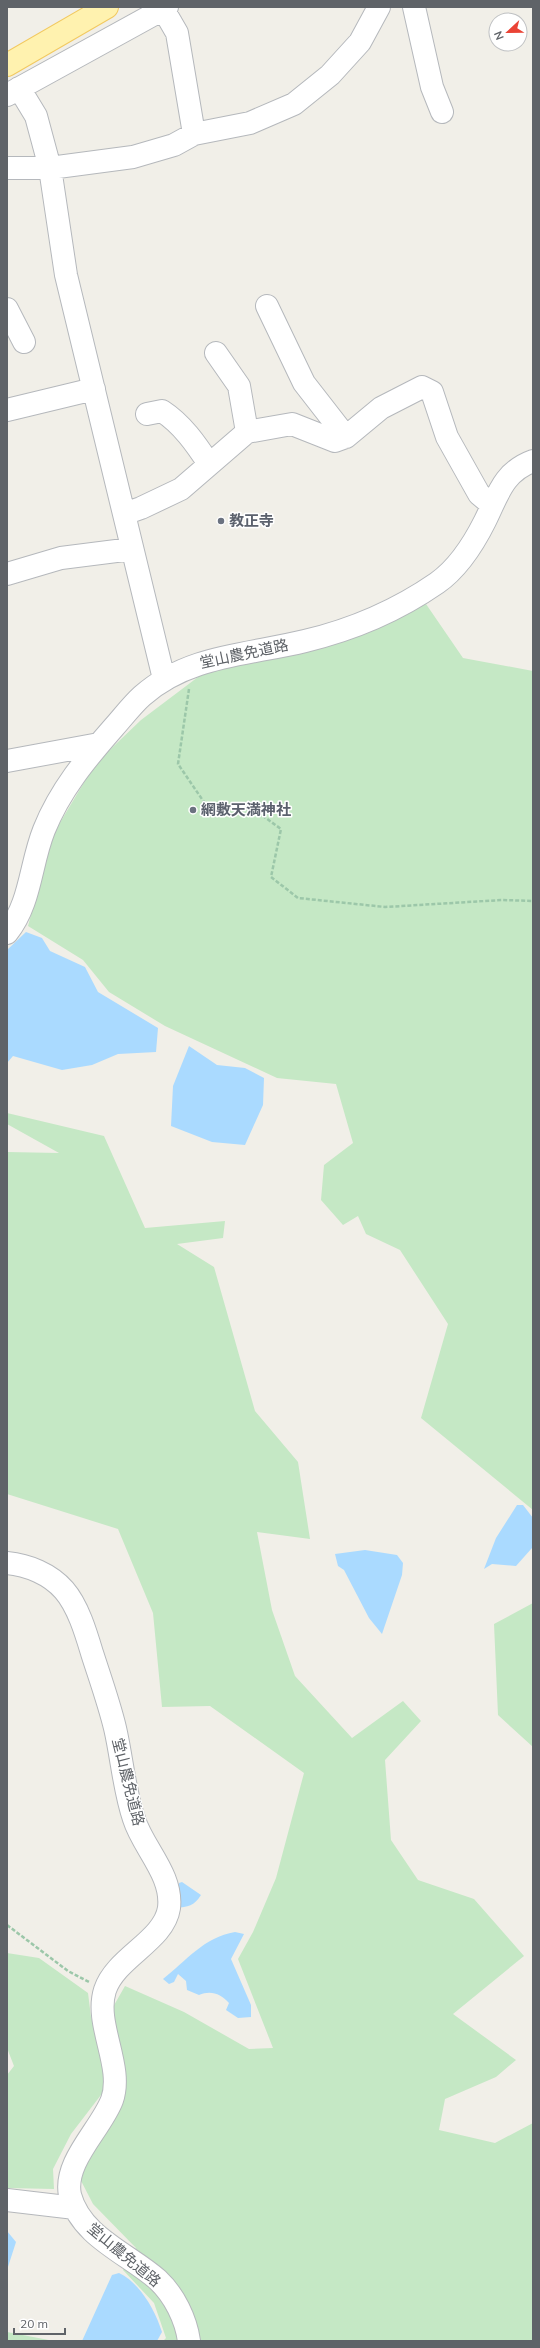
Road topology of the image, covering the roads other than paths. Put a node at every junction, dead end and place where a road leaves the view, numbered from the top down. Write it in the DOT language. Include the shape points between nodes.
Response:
graph roads {
  1 [pos="107,7"];
  2 [pos="379,7"];
  3 [pos="414,7"];
  4 [pos="164,8"];
  5 [pos="7,65"];
  6 [pos="13,91"];
  7 [pos="442,112"];
  8 [pos="194,134"];
  9 [pos="7,168"];
  10 [pos="50,168"];
  11 [pos="267,306"];
  12 [pos="7,309"];
  13 [pos="24,342"];
  14 [pos="216,352"];
  15 [pos="94,389"];
  16 [pos="7,410"];
  17 [pos="147,414"];
  18 [pos="247,432"];
  19 [pos="346,437"];
  20 [pos="533,461"];
  21 [pos="209,464"];
  22 [pos="492,505"];
  23 [pos="124,514"];
  24 [pos="132,549"];
  25 [pos="7,574"];
  26 [pos="164,679"];
  27 [pos="99,744"];
  28 [pos="7,761"];
  29 [pos="7,933"];
  30 [pos="7,1563"];
  31 [pos="7,2200"];
  32 [pos="75,2208"];
  33 [pos="189,2341"];
  1 -- 5 [label="main road"];
  2 -- 8 [label="street" via="360,42 330,75 294,104 250,123"];
  3 -- 7 [label="street" via="432,86"];
  4 -- 6 [label="street"];
  4 -- 8 [label="street" via="177,33"];
  6 -- 10 [label="street" via="36,116"];
  8 -- 10 [label="street" via="174,145 133,157"];
  9 -- 10 [label="street"];
  10 -- 15 [label="street" via="66,275"];
  11 -- 19 [label="street" via="304,383"];
  12 -- 13 [label="street"];
  14 -- 18 [label="street" via="239,386"];
  15 -- 16 [label="street"];
  15 -- 23 [label="street"];
  17 -- 21 [label="street" via="162,411 172,417 192,438"];
  18 -- 19 [label="street" via="292,424 335,441"];
  18 -- 21 [label="street"];
  19 -- 22 [label="street" via="381,408 422,387 432,392 447,437 478,494"];
  20 -- 22 [label="street, 堂山農免道路" via="515,471 501,485"];
  21 -- 23 [label="street" via="181,489"];
  22 -- 26 [label="street, 堂山農免道路" via="484,522 448,576 416,597 340,631 306,641 213,659 193,665"];
  23 -- 24 [label="street"];
  24 -- 25 [label="street" via="61,558"];
  24 -- 26 [label="street"];
  26 -- 27 [label="street, 堂山農免道路" via="141,697"];
  27 -- 28 [label="street"];
  27 -- 29 [label="street, 堂山農免道路" via="72,775 59,798 43,831 23,907"];
  30 -- 32 [label="street, 堂山農免道路" via="33,1569 51,1578 65,1591 74,1609 86,1635 114,1725 134,1821 168,1892 169,1907 164,1924 116,1970 105,1990 102,2014 113,2072 113,2098 73,2168 70,2193"];
  31 -- 32 [label="street"];
  32 -- 33 [label="street, 堂山農免道路" via="83,2222 100,2237 158,2281 183,2317"];
}
